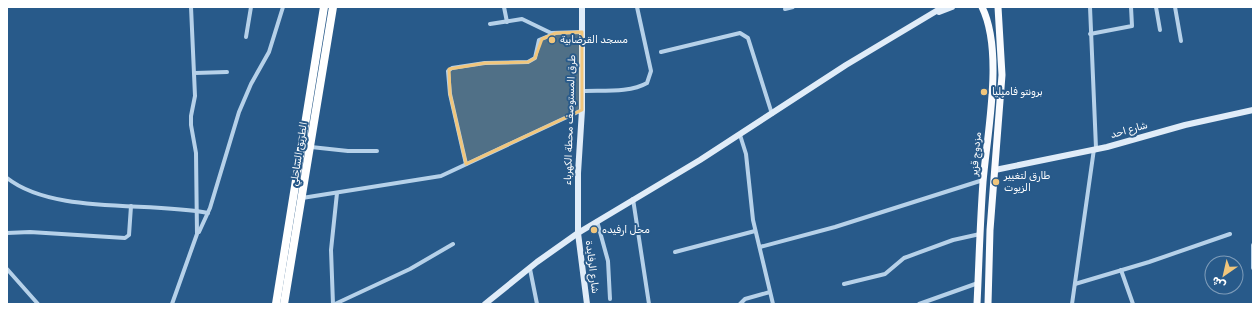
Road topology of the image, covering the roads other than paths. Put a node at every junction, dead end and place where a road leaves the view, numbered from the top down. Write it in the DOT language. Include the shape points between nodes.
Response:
graph roads {
  1 [pos="192,7"];
  2 [pos="251,7"];
  3 [pos="283,7"];
  4 [pos="324,7"];
  5 [pos="334,7"];
  6 [pos="504,7"];
  7 [pos="582,7"];
  8 [pos="637,7"];
  9 [pos="794,7"];
  10 [pos="943,7"];
  11 [pos="952,7"];
  12 [pos="982,7"];
  13 [pos="998,7"];
  14 [pos="1090,7"];
  15 [pos="1131,7"];
  16 [pos="1156,7"];
  17 [pos="1175,7"];
  18 [pos="785,9"];
  19 [pos="925,18"];
  20 [pos="507,22"];
  21 [pos="490,24"];
  22 [pos="1160,30"];
  23 [pos="582,32"];
  24 [pos="556,33"];
  25 [pos="1090,34"];
  26 [pos="246,37"];
  27 [pos="1181,41"];
  28 [pos="660,52"];
  29 [pos="228,72"];
  30 [pos="195,73"];
  31 [pos="582,91"];
  32 [pos="582,110"];
  33 [pos="1253,110"];
  34 [pos="772,114"];
  35 [pos="740,135"];
  36 [pos="311,147"];
  37 [pos="1095,149"];
  38 [pos="377,151"];
  39 [pos="466,164"];
  40 [pos="995,170"];
  41 [pos="7,178"];
  42 [pos="983,180"];
  43 [pos="337,192"];
  44 [pos="982,195"];
  45 [pos="992,196"];
  46 [pos="302,198"];
  47 [pos="633,199"];
  48 [pos="131,206"];
  49 [pos="198,211"];
  50 [pos="208,213"];
  51 [pos="597,221"];
  52 [pos="755,231"];
  53 [pos="7,233"];
  54 [pos="578,233"];
  55 [pos="197,234"];
  56 [pos="980,234"];
  57 [pos="1230,234"];
  58 [pos="453,244"];
  59 [pos="1253,245"];
  60 [pos="760,247"];
  61 [pos="675,252"];
  62 [pos="530,268"];
  63 [pos="1253,268"];
  64 [pos="7,269"];
  65 [pos="1122,270"];
  66 [pos="978,283"];
  67 [pos="844,284"];
  68 [pos="1075,284"];
  69 [pos="770,292"];
  70 [pos="610,299"];
  71 [pos="38,304"];
  72 [pos="172,304"];
  73 [pos="276,304"];
  74 [pos="284,304"];
  75 [pos="334,304"];
  76 [pos="485,304"];
  77 [pos="537,304"];
  78 [pos="587,304"];
  79 [pos="649,304"];
  80 [pos="740,304"];
  81 [pos="773,304"];
  82 [pos="920,304"];
  83 [pos="977,304"];
  84 [pos="988,304"];
  85 [pos="1072,304"];
  86 [pos="1133,304"];
  1 -- 30 [label="street"];
  2 -- 26 [label="street"];
  3 -- 50 [label="street" via="269,52 239,112"];
  4 -- 73 [label="highway, الطريق الساحلي"];
  5 -- 36 [label="highway, الطريق الساحلي"];
  6 -- 20 [label="street"];
  7 -- 23 [label="main road, طرق المستوصف محطة الكهرباء"];
  8 -- 31 [label="street" via="651,71 647,82 621,89"];
  9 -- 18 [label="street"];
  10 -- 19 [label="main road"];
  11 -- 19 [label="main road"];
  12 -- 42 [label="main road, مزدوج قزير" via="988,22 992,74"];
  13 -- 40 [label="main road, مزدوج قزير" via="1002,75"];
  14 -- 25 [label="street"];
  15 -- 25 [label="street" via="1133,23 1130,27"];
  16 -- 22 [label="street"];
  17 -- 27 [label="street"];
  19 -- 34 [label="main road" via="846,65"];
  20 -- 21 [label="street"];
  20 -- 24 [label="street" via="522,19 542,30"];
  23 -- 24 [label="street"];
  23 -- 31 [label="main road, طرق المستوصف محطة الكهرباء"];
  24 -- 39 [label="street" via="539,40 537,54 532,61 485,63 452,68 448,71 450,94"];
  25 -- 37 [label="street"];
  28 -- 34 [label="street" via="740,33 745,34"];
  29 -- 30 [label="street"];
  30 -- 49 [label="street" via="191,125 196,153"];
  31 -- 32 [label="main road, طرق المستوصف محطة الكهرباء"];
  32 -- 39 [label="street"];
  32 -- 54 [label="main road, طرق المستوصف محطة الكهرباء"];
  33 -- 37 [label="main road, شارع احد"];
  34 -- 35 [label="main road"];
  35 -- 47 [label="main road"];
  35 -- 52 [label="street" via="746,154 749,198"];
  36 -- 38 [label="street"];
  36 -- 46 [label="highway, الطريق الساحلي"];
  37 -- 40 [label="main road, شارع احد"];
  37 -- 68 [label="street"];
  39 -- 43 [label="street" via="433,178"];
  40 -- 45 [label="main road, مزدوج قزير"];
  41 -- 48 [label="street" via="23,189 47,197"];
  42 -- 44 [label="main road, مزدوج قزير"];
  42 -- 60 [label="street"];
  43 -- 46 [label="street"];
  43 -- 75 [label="street" via="331,250"];
  44 -- 45 [label="main road"];
  44 -- 56 [label="main road, مزدوج قزير"];
  45 -- 84 [label="main road, مزدوج قزير"];
  46 -- 74 [label="highway, الطريق الساحلي"];
  47 -- 51 [label="main road"];
  47 -- 79 [label="street"];
  48 -- 49 [label="street"];
  48 -- 53 [label="street" via="129,235 125,238"];
  49 -- 50 [label="street"];
  49 -- 55 [label="street"];
  50 -- 55 [label="street"];
  51 -- 54 [label="main road"];
  51 -- 70 [label="street" via="608,261"];
  52 -- 60 [label="street"];
  52 -- 61 [label="street"];
  54 -- 62 [label="main road"];
  54 -- 78 [label="main road, شارع الرفايدة"];
  55 -- 72 [label="street"];
  56 -- 66 [label="main road, مزدوج قزير"];
  56 -- 67 [label="street" via="953,240 904,258 885,274"];
  57 -- 65 [label="street"];
  58 -- 75 [label="street" via="410,269"];
  59 -- 63 [label="street"];
  60 -- 69 [label="street"];
  62 -- 76 [label="main road"];
  62 -- 77 [label="street"];
  64 -- 71 [label="street"];
  65 -- 68 [label="street"];
  65 -- 86 [label="street"];
  66 -- 82 [label="street"];
  66 -- 83 [label="main road, مزدوج قزير"];
  68 -- 85 [label="street"];
  69 -- 80 [label="street" via="745,299"];
  69 -- 81 [label="street"];
}
